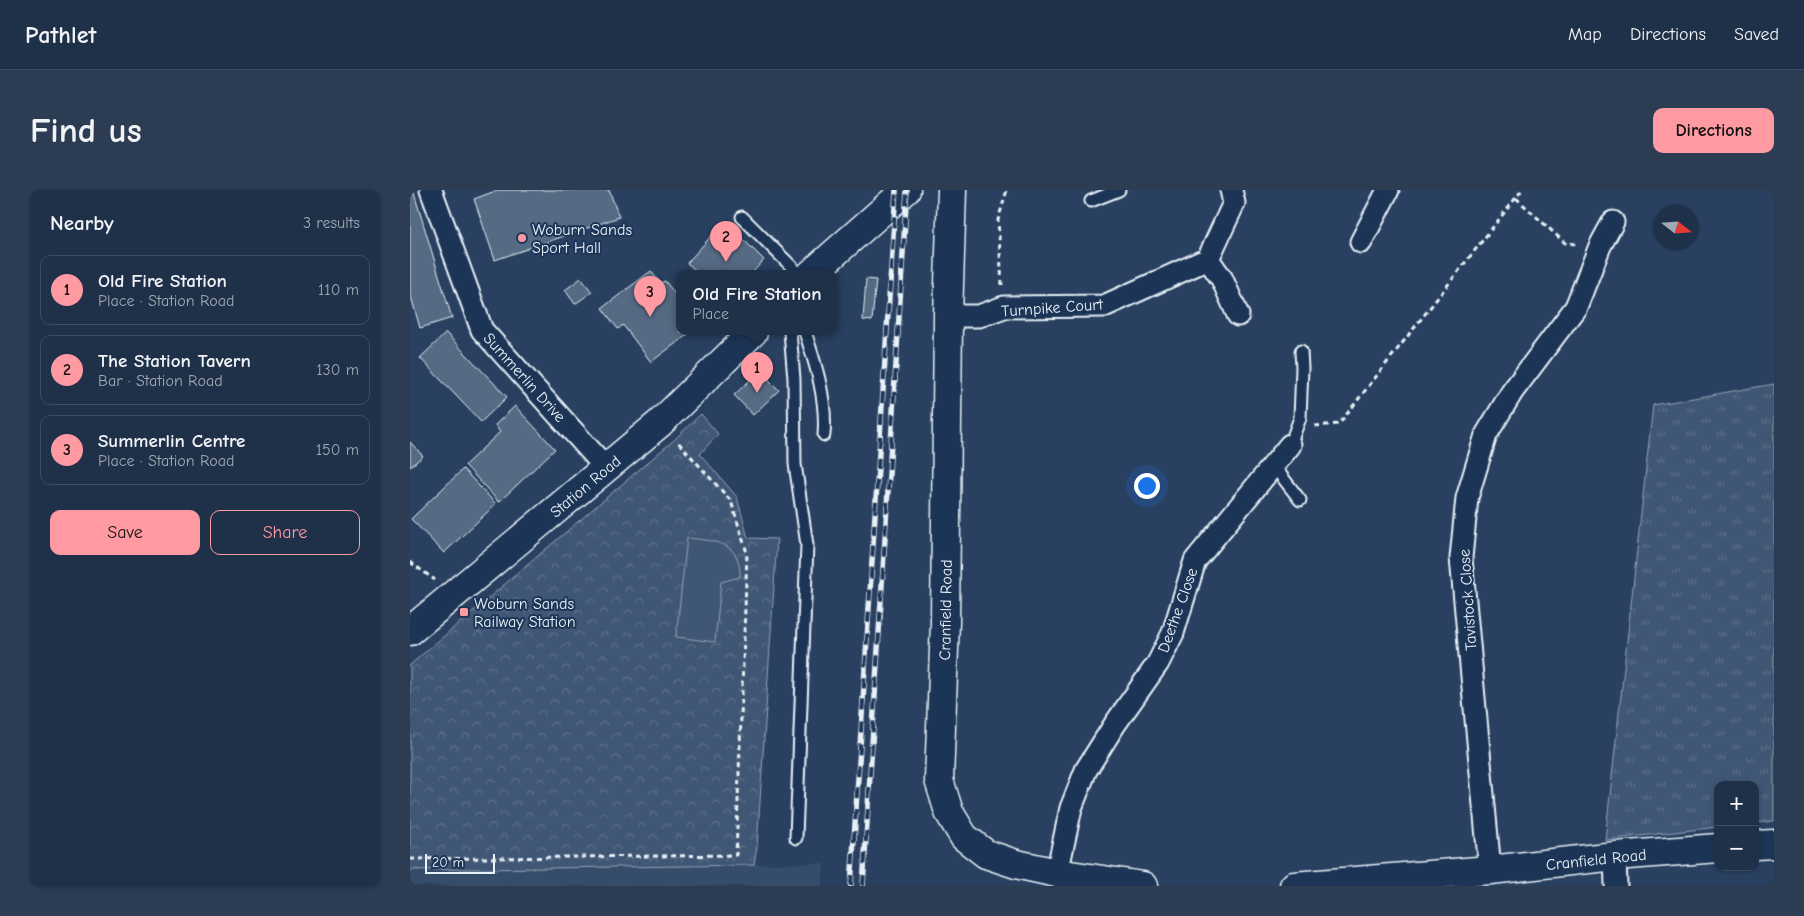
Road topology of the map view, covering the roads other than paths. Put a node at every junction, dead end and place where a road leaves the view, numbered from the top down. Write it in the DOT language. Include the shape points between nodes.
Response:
graph roads {
  1 [pos="431,190"];
  2 [pos="906,190"];
  3 [pos="952,190"];
  4 [pos="1119,190"];
  5 [pos="1231,190"];
  6 [pos="1388,190"];
  7 [pos="1091,201"];
  8 [pos="742,217"];
  9 [pos="1613,222"];
  10 [pos="1361,242"];
  11 [pos="1208,259"];
  12 [pos="795,270"];
  13 [pos="816,270"];
  14 [pos="948,316"];
  15 [pos="1238,316"];
  16 [pos="750,335"];
  17 [pos="790,335"];
  18 [pos="806,335"];
  19 [pos="1301,351"];
  20 [pos="824,435"];
  21 [pos="1290,445"];
  22 [pos="1273,465"];
  23 [pos="606,468"];
  24 [pos="1300,500"];
  25 [pos="410,632"];
  26 [pos="796,838"];
  27 [pos="1774,844"];
  28 [pos="1759,845"];
  29 [pos="1714,848"];
  30 [pos="1615,856"];
  31 [pos="1490,870"];
  32 [pos="1056,873"];
  33 [pos="1143,886"];
  34 [pos="1294,886"];
  35 [pos="1616,886"];
  1 -- 23 [label="street, Summerlin Drive" via="482,330"];
  2 -- 13 [label="street"];
  3 -- 14 [label="street, Cranfield Road"];
  4 -- 7 [label="lane"];
  5 -- 11 [label="street" via="1234,204"];
  6 -- 10 [label="street"];
  8 -- 12 [label="lane"];
  9 -- 31 [label="street, Tavistock Close" via="1576,307 1512,392 1486,435 1467,498 1461,558"];
  11 -- 14 [label="street, Turnpike Court" via="1104,306 1004,307 979,316"];
  11 -- 15 [label="street" via="1222,279"];
  14 -- 32 [label="street, Cranfield Road" via="946,622 939,780 949,812 964,837 986,854"];
  16 -- 23 [label="street, Station Road" via="660,423"];
  17 -- 26 [label="lane" via="794,464 807,545"];
  18 -- 20 [label="lane" via="822,393"];
  19 -- 21 [label="lane" via="1300,418"];
  21 -- 22 [label="street, Deethe Close"];
  22 -- 24 [label="lane"];
  22 -- 32 [label="street, Deethe Close" via="1195,561 1173,633 1158,663 1086,770 1071,808"];
  23 -- 25 [label="street, Station Road"];
  27 -- 28 [label="street"];
  29 -- 30 [label="street, Cranfield Road"];
  30 -- 31 [label="street, Cranfield Road"];
  30 -- 35 [label="street"];
  31 -- 34 [label="street, Cranfield Road"];
  32 -- 33 [label="street, Cranfield Road"];
}
